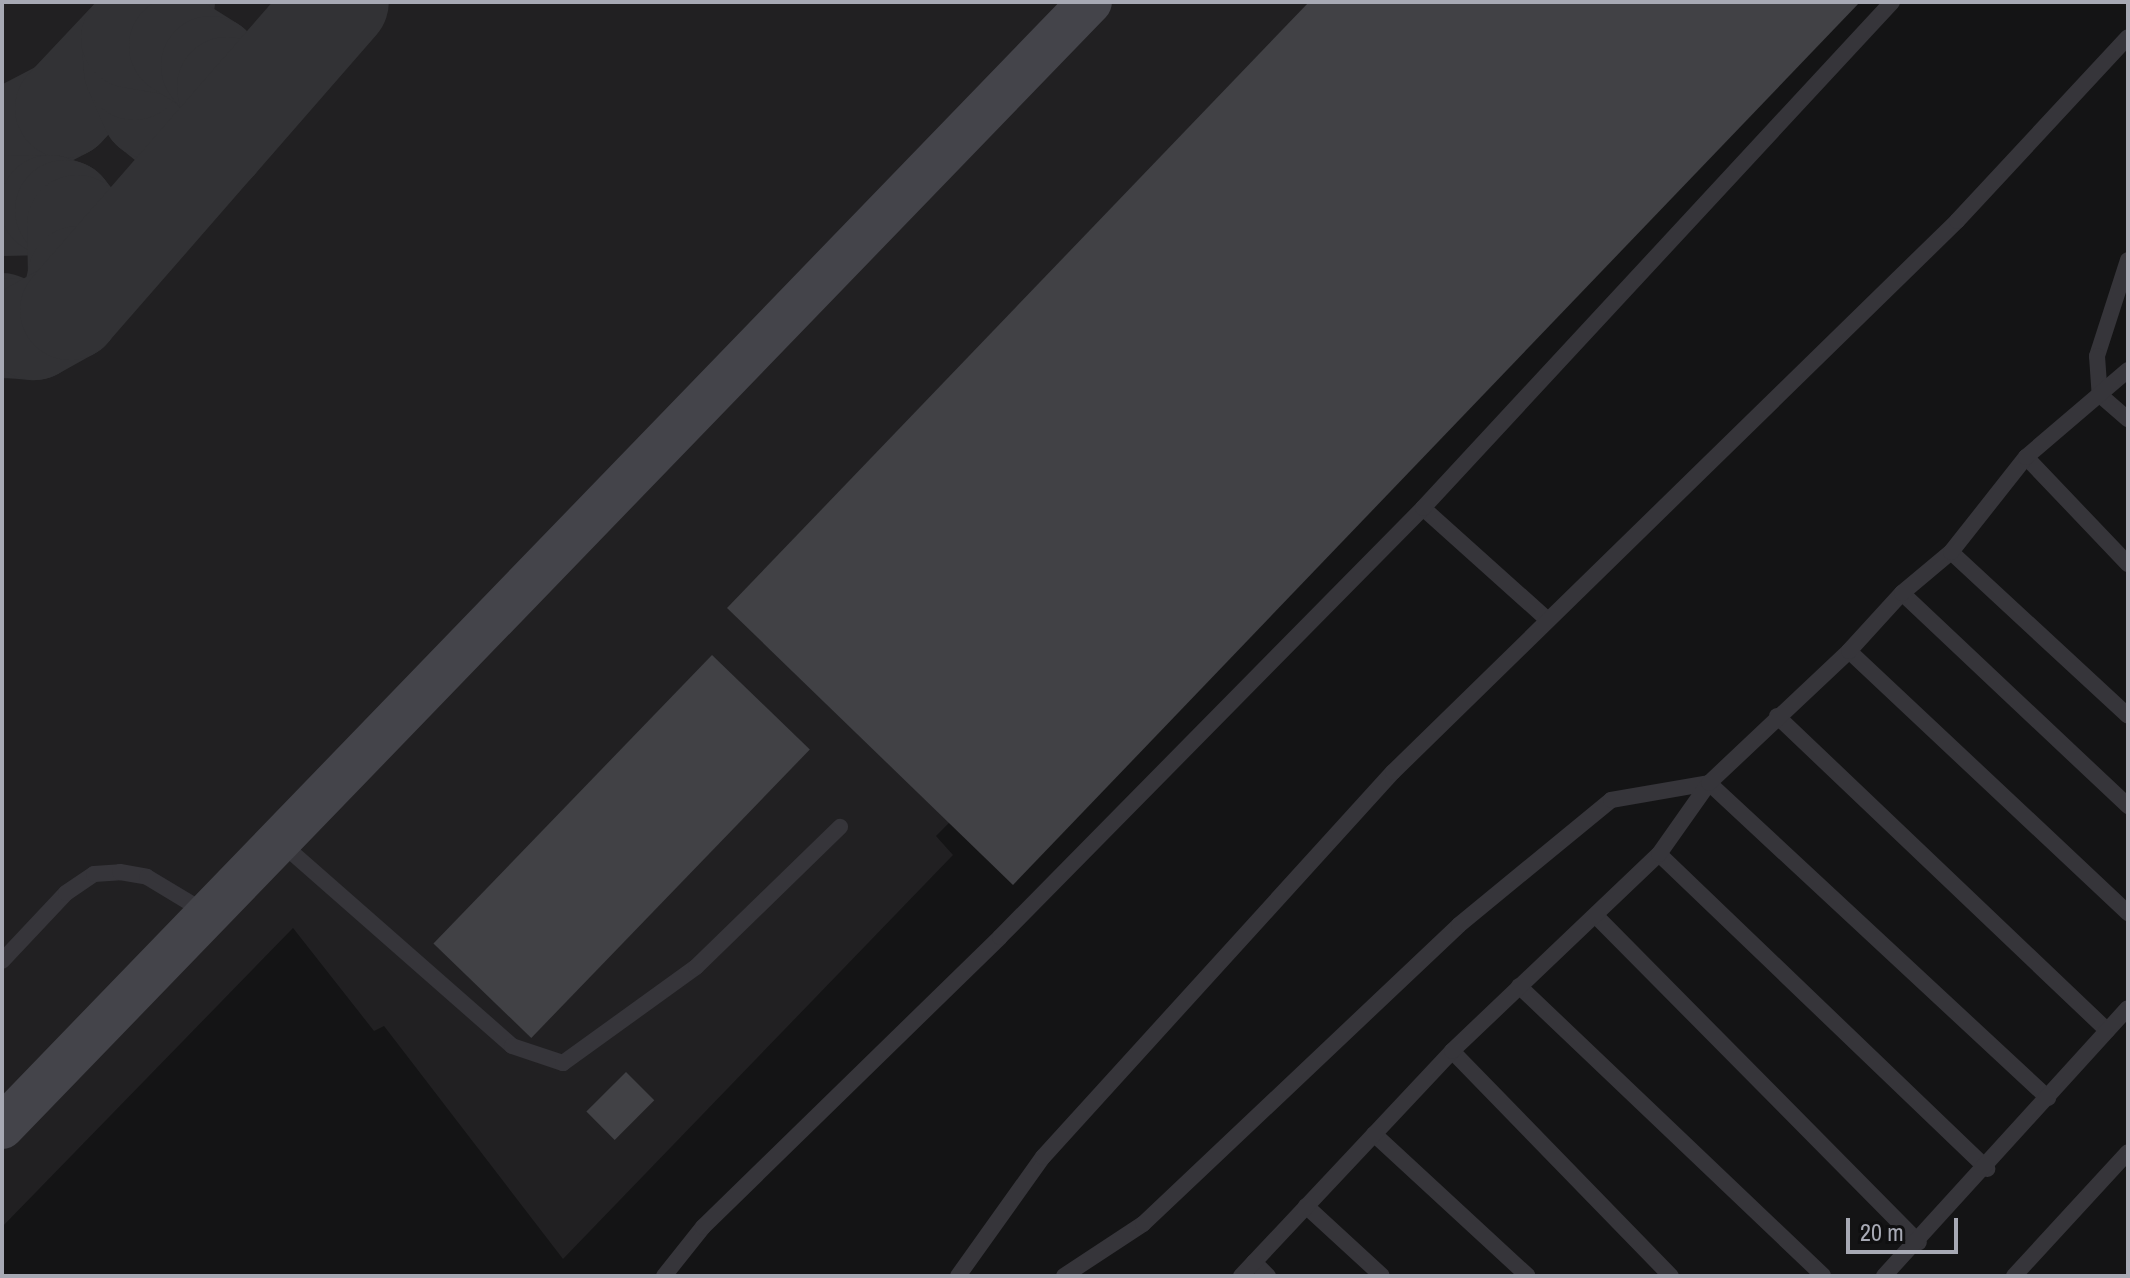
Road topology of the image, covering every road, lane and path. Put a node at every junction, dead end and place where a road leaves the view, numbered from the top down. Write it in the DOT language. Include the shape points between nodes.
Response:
graph roads {
  1 [pos="1090,2"];
  2 [pos="1892,2"];
  3 [pos="2128,37"];
  4 [pos="2128,260"];
  5 [pos="2128,370"];
  6 [pos="2100,395"];
  7 [pos="2128,419"];
  8 [pos="2026,457"];
  9 [pos="1423,508"];
  10 [pos="1951,552"];
  11 [pos="2128,564"];
  12 [pos="1902,593"];
  13 [pos="1548,620"];
  14 [pos="1849,651"];
  15 [pos="1777,716"];
  16 [pos="2128,716"];
  17 [pos="1709,783"];
  18 [pos="2128,806"];
  19 [pos="840,827"];
  20 [pos="276,839"];
  21 [pos="1659,854"];
  22 [pos="207,913"];
  23 [pos="2128,913"];
  24 [pos="1596,916"];
  25 [pos="2,961"];
  26 [pos="1519,986"];
  27 [pos="2128,1008"];
  28 [pos="2107,1030"];
  29 [pos="1452,1051"];
  30 [pos="2048,1098"];
  31 [pos="2,1127"];
  32 [pos="1374,1134"];
  33 [pos="2128,1152"];
  34 [pos="1987,1169"];
  35 [pos="1306,1206"];
  36 [pos="1919,1242"];
  37 [pos="1254,1262"];
  38 [pos="664,1276"];
  39 [pos="958,1276"];
  40 [pos="1064,1276"];
  41 [pos="1241,1276"];
  42 [pos="1268,1276"];
  43 [pos="1382,1276"];
  44 [pos="1528,1276"];
  45 [pos="1671,1276"];
  46 [pos="1823,1276"];
  47 [pos="1884,1276"];
  48 [pos="2014,1276"];
  1 -- 20 [label="street"];
  2 -- 9 [label="lane"];
  3 -- 13 [label="lane" via="1957,221"];
  4 -- 6 [label="lane" via="2097,356"];
  5 -- 6 [label="lane"];
  6 -- 7 [label="lane"];
  6 -- 8 [label="lane"];
  8 -- 10 [label="lane"];
  8 -- 11 [label="lane"];
  9 -- 13 [label="lane"];
  9 -- 38 [label="lane" via="1000,937 703,1227"];
  10 -- 12 [label="lane"];
  10 -- 16 [label="lane"];
  12 -- 14 [label="lane"];
  12 -- 18 [label="lane"];
  13 -- 39 [label="lane" via="1393,772 1043,1157"];
  14 -- 15 [label="lane"];
  14 -- 23 [label="lane"];
  15 -- 17 [label="lane"];
  15 -- 28 [label="lane"];
  17 -- 21 [label="lane"];
  17 -- 30 [label="lane"];
  17 -- 40 [label="lane" via="1611,800 1459,925 1143,1224"];
  19 -- 20 [label="lane" via="696,967 563,1063 512,1046"];
  20 -- 22 [label="street"];
  21 -- 24 [label="lane"];
  21 -- 34 [label="lane"];
  22 -- 25 [label="lane" via="147,877 94,874 66,893"];
  22 -- 31 [label="street"];
  24 -- 26 [label="lane"];
  24 -- 36 [label="lane"];
  26 -- 29 [label="lane"];
  26 -- 46 [label="lane"];
  27 -- 28 [label="lane"];
  28 -- 30 [label="lane"];
  29 -- 32 [label="lane"];
  29 -- 45 [label="lane"];
  30 -- 34 [label="lane"];
  32 -- 35 [label="lane"];
  32 -- 44 [label="lane"];
  33 -- 48 [label="lane"];
  34 -- 36 [label="lane"];
  35 -- 37 [label="lane"];
  35 -- 43 [label="lane"];
  36 -- 47 [label="lane"];
  37 -- 41 [label="lane"];
  37 -- 42 [label="lane"];
}
